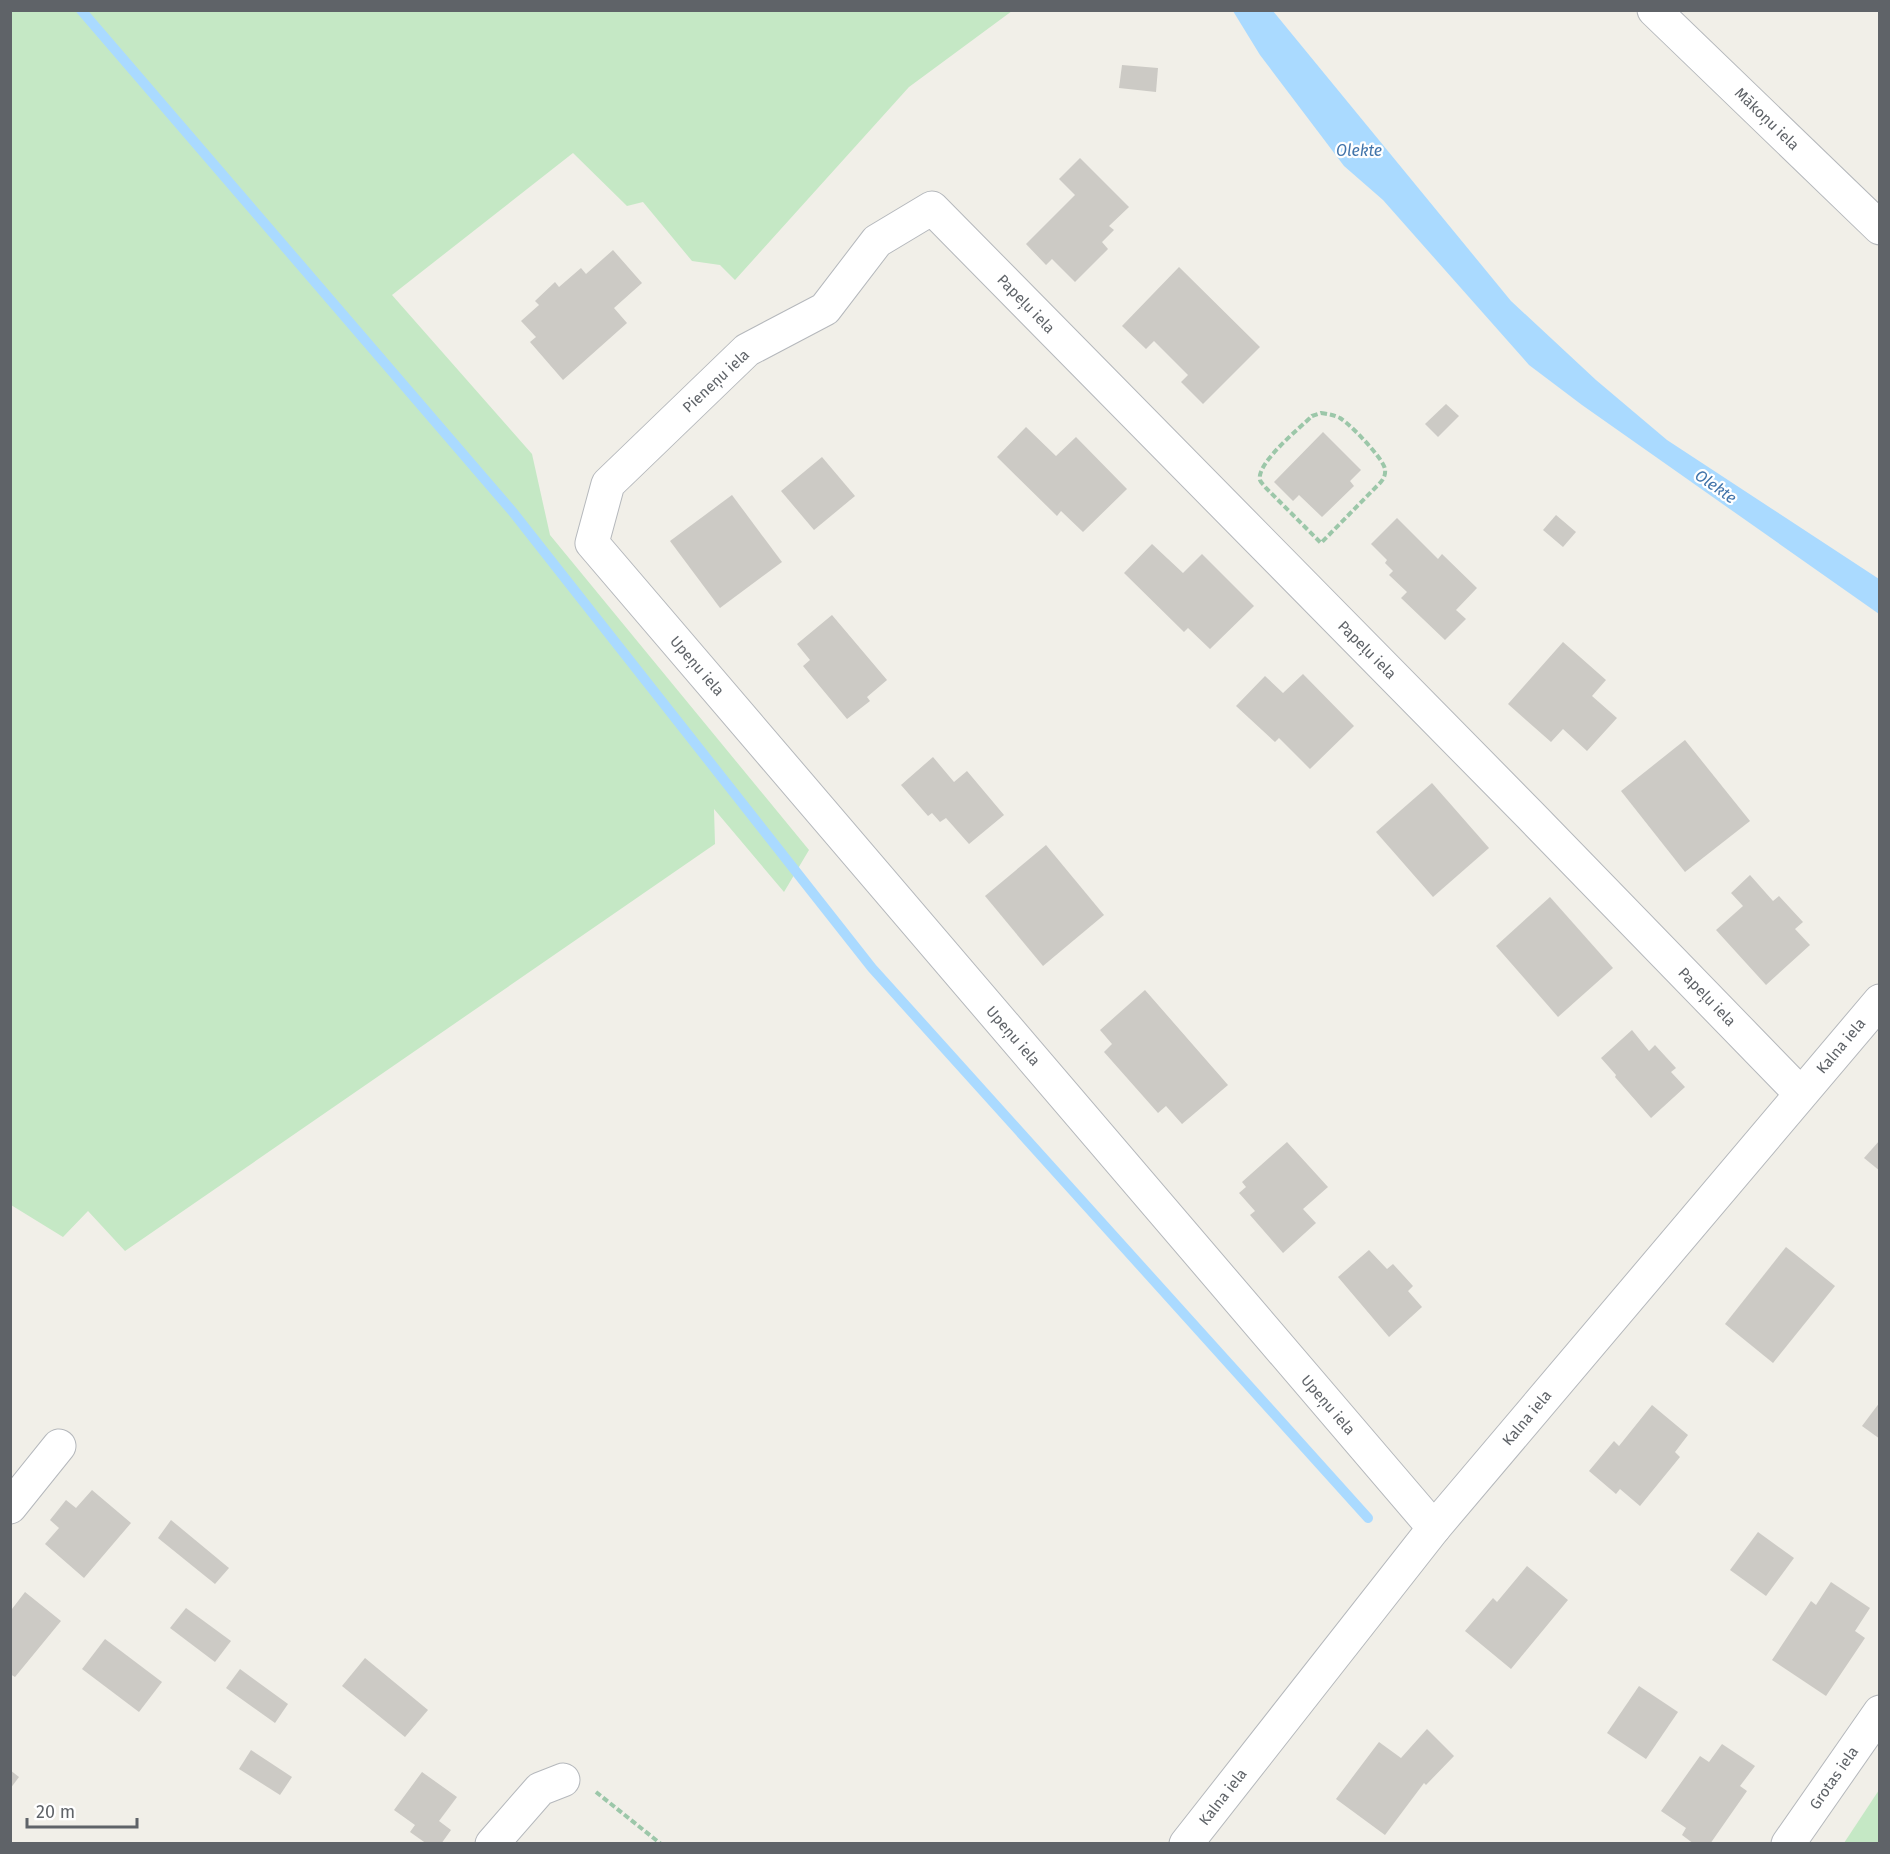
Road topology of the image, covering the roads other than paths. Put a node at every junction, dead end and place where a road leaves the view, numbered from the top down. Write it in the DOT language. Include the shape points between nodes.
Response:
graph roads {
  1 [pos="1654,10"];
  2 [pos="932,208"];
  3 [pos="1880,228"];
  4 [pos="592,543"];
  5 [pos="1880,1001"];
  6 [pos="1800,1094"];
  7 [pos="59,1446"];
  8 [pos="10,1507"];
  9 [pos="1434,1528"];
  10 [pos="1880,1712"];
  11 [pos="563,1780"];
  12 [pos="492,1844"];
  13 [pos="1186,1844"];
  14 [pos="1788,1844"];
  1 -- 3 [label="street, Mākoņu iela"];
  2 -- 4 [label="street, Pieneņu iela" via="877,241 825,309 747,350 608,484"];
  2 -- 6 [label="street, Papeļu iela"];
  4 -- 9 [label="street, Upeņu iela"];
  5 -- 6 [label="street, Kalna iela"];
  6 -- 9 [label="street, Kalna iela"];
  7 -- 8 [label="street"];
  9 -- 13 [label="street, Kalna iela"];
  10 -- 14 [label="street, Grotas iela"];
  11 -- 12 [label="street" via="540,1789"];
}
